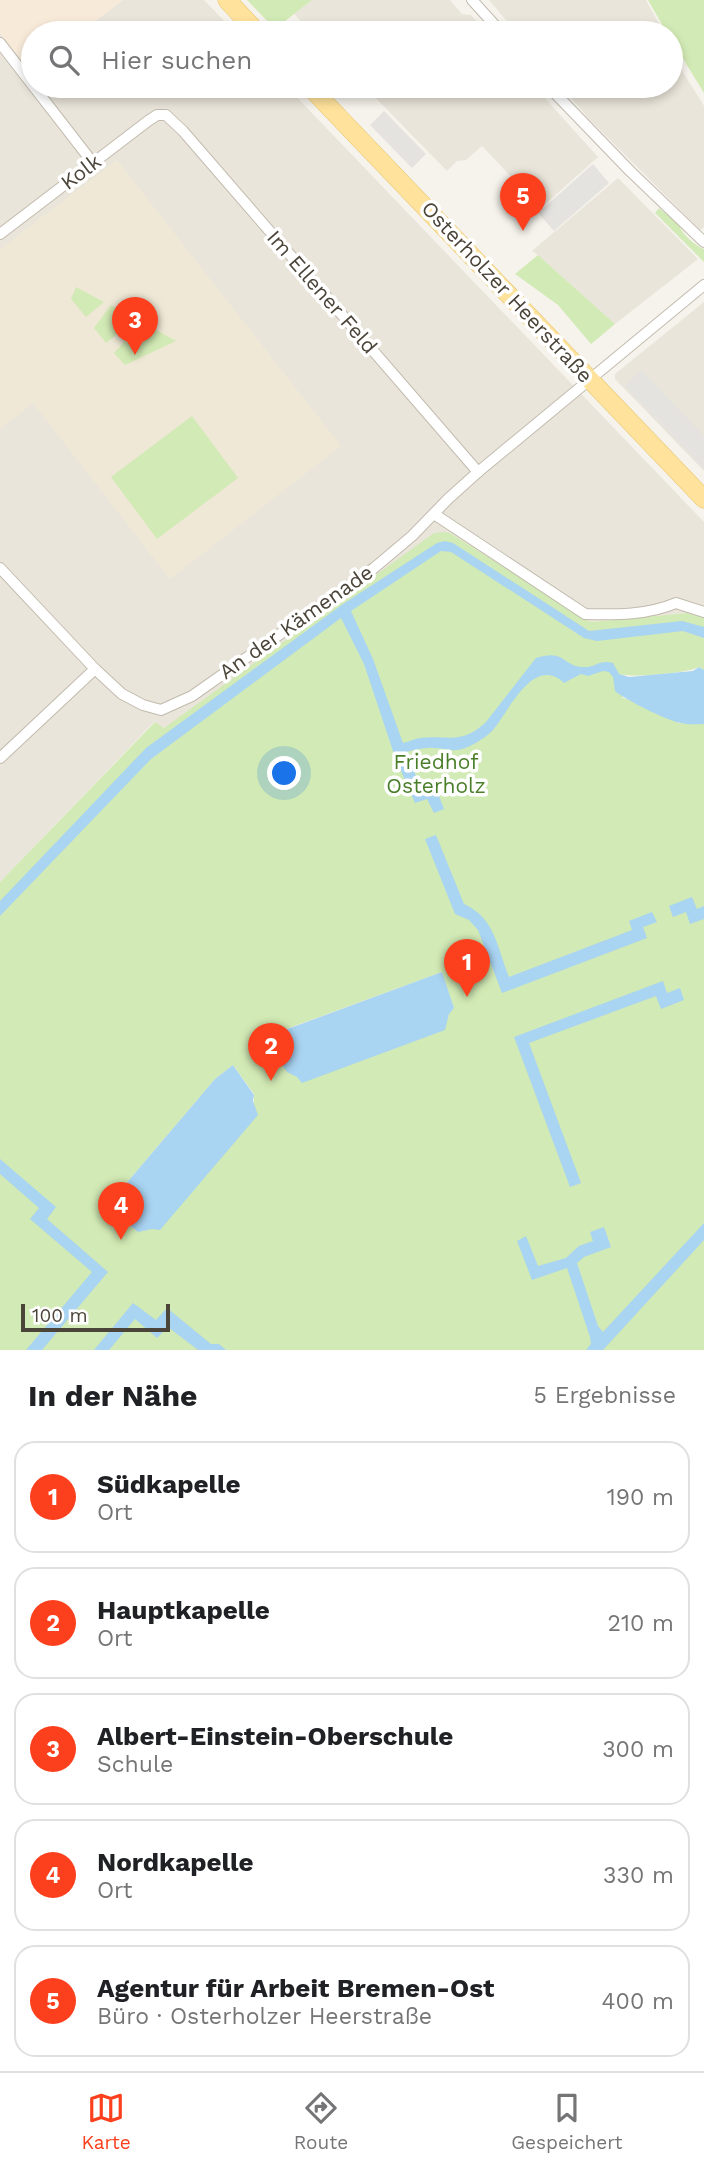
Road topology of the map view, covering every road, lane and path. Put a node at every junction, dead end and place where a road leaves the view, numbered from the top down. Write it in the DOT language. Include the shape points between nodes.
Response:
graph roads {
  1 [pos="227,0"];
  2 [pos="472,0"];
  3 [pos="247,21"];
  4 [pos="491,21"];
  5 [pos="0,43"];
  6 [pos="21,70"];
  7 [pos="43,98"];
  8 [pos="320,98"];
  9 [pos="560,98"];
  10 [pos="164,114"];
  11 [pos="93,163"];
  12 [pos="0,234"];
  13 [pos="704,242"];
  14 [pos="704,285"];
  15 [pos="589,380"];
  16 [pos="478,472"];
  17 [pos="704,499"];
  18 [pos="434,514"];
  19 [pos="0,568"];
  20 [pos="704,612"];
  21 [pos="95,669"];
  22 [pos="0,758"];
  1 -- 3 [label="main road"];
  2 -- 4 [label="street"];
  5 -- 6 [label="street"];
  7 -- 11 [label="street"];
  8 -- 15 [label="main road, Osterholzer Heerstraße"];
  9 -- 13 [label="street"];
  10 -- 11 [label="street, Kolk"];
  10 -- 16 [label="street, Im Ellener Feld"];
  11 -- 12 [label="street, Kolk"];
  14 -- 15 [label="street, An der Kämenade"];
  15 -- 16 [label="street, An der Kämenade"];
  15 -- 17 [label="main road, Osterholzer Heerstraße"];
  16 -- 18 [label="street, An der Kämenade"];
  18 -- 20 [label="street" via="585,614 660,610 676,603"];
  18 -- 21 [label="street, An der Kämenade" via="374,568 192,696 161,710 143,705 122,694"];
  19 -- 21 [label="street, An der Kämenade"];
  21 -- 22 [label="street"];
}
